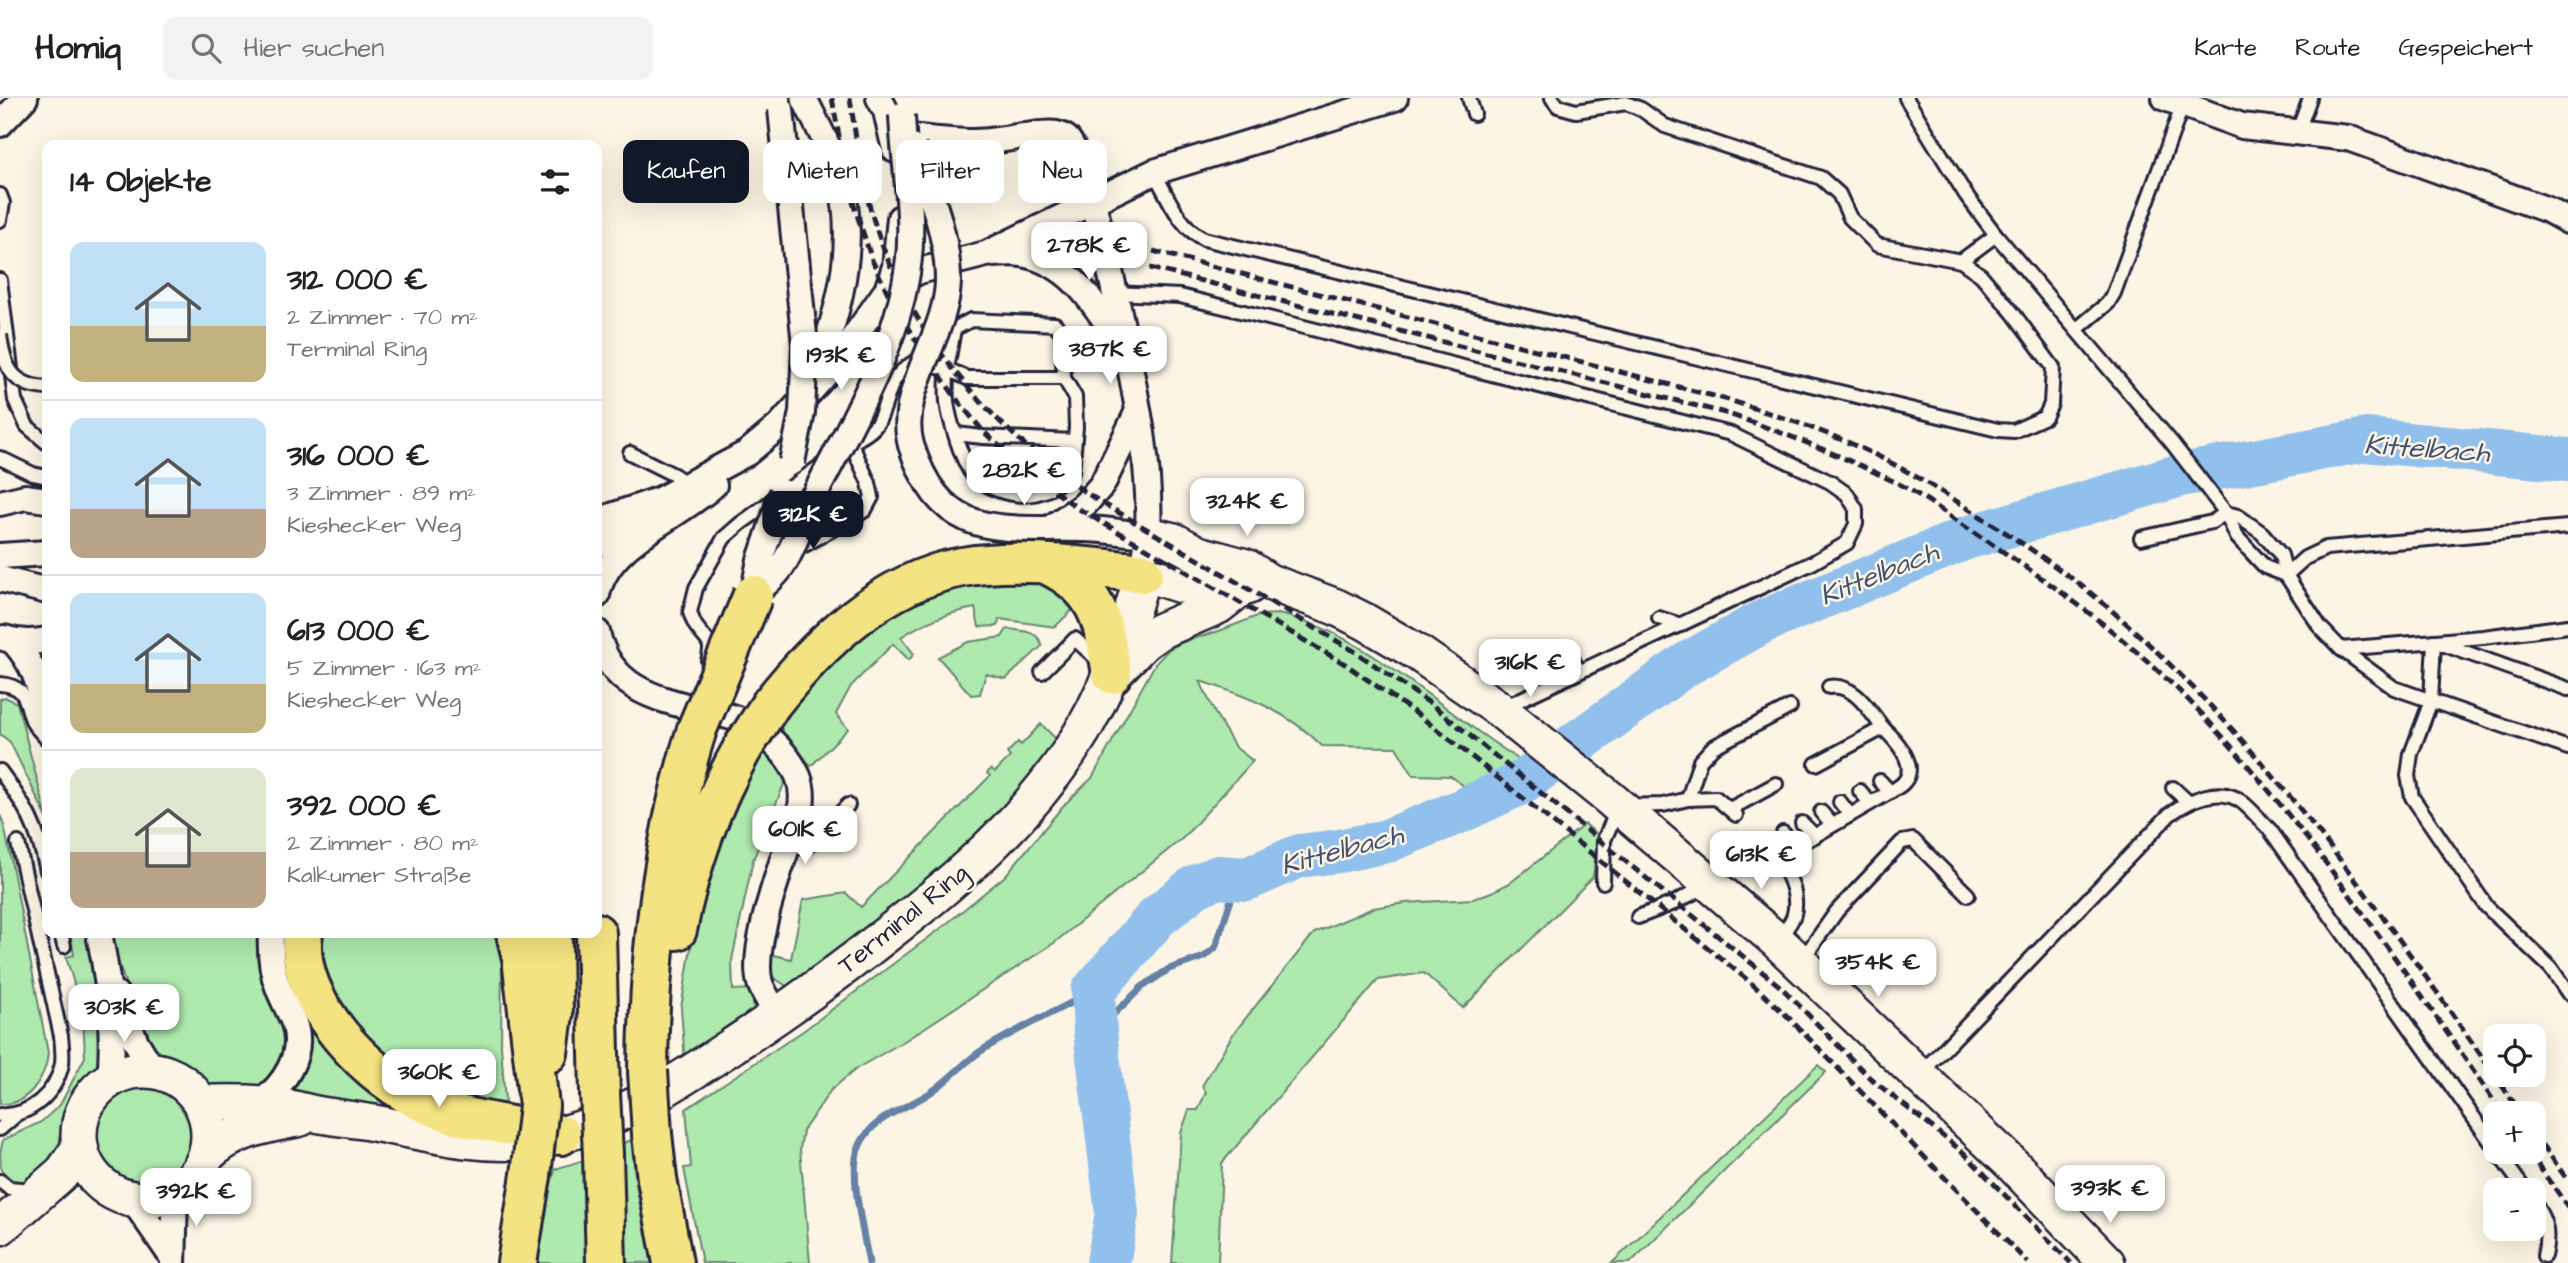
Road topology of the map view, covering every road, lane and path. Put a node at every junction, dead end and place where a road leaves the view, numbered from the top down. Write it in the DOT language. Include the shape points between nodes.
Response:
graph roads {
  1 [pos="804,98"];
  2 [pos="1395,98"];
  3 [pos="1469,98"];
  4 [pos="1552,98"];
  5 [pos="1906,98"];
  6 [pos="2310,98"];
  7 [pos="13,101"];
  8 [pos="2174,101"];
  9 [pos="781,104"];
  10 [pos="890,109"];
  11 [pos="1474,114"];
  12 [pos="0,124"];
  13 [pos="1677,130"];
  14 [pos="2298,131"];
  15 [pos="1068,140"];
  16 [pos="1678,144"];
  17 [pos="1154,172"];
  18 [pos="0,195"];
  19 [pos="1107,195"];
  20 [pos="1090,203"];
  21 [pos="1092,203"];
  22 [pos="901,214"];
  23 [pos="0,219"];
  24 [pos="2568,221"];
  25 [pos="1996,235"];
  26 [pos="986,254"];
  27 [pos="1961,261"];
  28 [pos="953,263"];
  29 [pos="0,280"];
  30 [pos="887,289"];
  31 [pos="1114,293"];
  32 [pos="2077,329"];
  33 [pos="0,335"];
  34 [pos="1127,353"];
  35 [pos="947,369"];
  36 [pos="1064,379"];
  37 [pos="42,388"];
  38 [pos="806,398"];
  39 [pos="1138,411"];
  40 [pos="956,434"];
  41 [pos="42,439"];
  42 [pos="1073,440"];
  43 [pos="851,443"];
  44 [pos="629,453"];
  45 [pos="747,453"];
  46 [pos="0,458"];
  47 [pos="42,476"];
  48 [pos="688,485"];
  49 [pos="42,499"];
  50 [pos="661,499"];
  51 [pos="0,503"];
  52 [pos="2226,513"];
  53 [pos="602,519"];
  54 [pos="2568,527"];
  55 [pos="1148,535"];
  56 [pos="2141,538"];
  57 [pos="602,541"];
  58 [pos="1049,547"];
  59 [pos="42,553"];
  60 [pos="1198,554"];
  61 [pos="0,556"];
  62 [pos="1143,573"];
  63 [pos="2286,575"];
  64 [pos="0,579"];
  65 [pos="602,580"];
  66 [pos="1255,585"];
  67 [pos="42,590"];
  68 [pos="753,595"];
  69 [pos="1659,618"];
  70 [pos="1681,625"];
  71 [pos="2568,626"];
  72 [pos="7,639"];
  73 [pos="42,641"];
  74 [pos="2434,641"];
  75 [pos="602,646"];
  76 [pos="2341,649"];
  77 [pos="1571,657"];
  78 [pos="706,668"];
  79 [pos="1579,671"];
  80 [pos="1042,672"];
  81 [pos="1112,674"];
  82 [pos="702,681"];
  83 [pos="0,684"];
  84 [pos="1829,687"];
  85 [pos="2568,689"];
  86 [pos="42,699"];
  87 [pos="2431,701"];
  88 [pos="1790,707"];
  89 [pos="713,709"];
  90 [pos="1499,709"];
  91 [pos="1884,728"];
  92 [pos="42,733"];
  93 [pos="2568,748"];
  94 [pos="1825,762"];
  95 [pos="0,771"];
  96 [pos="1880,781"];
  97 [pos="2173,788"];
  98 [pos="1773,789"];
  99 [pos="1860,791"];
  100 [pos="1890,792"];
  101 [pos="1688,799"];
  102 [pos="1840,802"];
  103 [pos="1870,803"];
  104 [pos="2188,803"];
  105 [pos="848,805"];
  106 [pos="1619,806"];
  107 [pos="1821,812"];
  108 [pos="1850,815"];
  109 [pos="1802,823"];
  110 [pos="1832,825"];
  111 [pos="1783,832"];
  112 [pos="1815,836"];
  113 [pos="18,843"];
  114 [pos="1765,844"];
  115 [pos="1796,847"];
  116 [pos="42,849"];
  117 [pos="786,851"];
  118 [pos="1778,857"];
  119 [pos="1603,882"];
  120 [pos="1710,884"];
  121 [pos="1968,895"];
  122 [pos="1637,917"];
  123 [pos="100,938"];
  124 [pos="271,938"];
  125 [pos="303,938"];
  126 [pos="517,938"];
  127 [pos="535,938"];
  128 [pos="552,938"];
  129 [pos="596,938"];
  130 [pos="1788,952"];
  131 [pos="2551,968"];
  132 [pos="2568,970"];
  133 [pos="108,977"];
  134 [pos="2568,993"];
  135 [pos="649,995"];
  136 [pos="778,1016"];
  137 [pos="153,1070"];
  138 [pos="1918,1076"];
  139 [pos="110,1080"];
  140 [pos="201,1103"];
  141 [pos="259,1103"];
  142 [pos="318,1114"];
  143 [pos="0,1115"];
  144 [pos="15,1116"];
  145 [pos="550,1121"];
  146 [pos="0,1129"];
  147 [pos="2483,1132"];
  148 [pos="80,1147"];
  149 [pos="206,1156"];
  150 [pos="0,1181"];
  151 [pos="182,1187"];
  152 [pos="115,1190"];
  153 [pos="41,1191"];
  154 [pos="4,1224"];
  155 [pos="2546,1225"];
  156 [pos="2544,1256"];
  157 [pos="172,1260"];
  158 [pos="517,1263"];
  159 [pos="606,1263"];
  160 [pos="673,1263"];
  161 [pos="2107,1263"];
  1 -- 38 [label="street" via="831,153 845,202 847,258 833,327"];
  2 -- 17 [label="street"];
  3 -- 11 [label="lane"];
  4 -- 13 [label="lane" via="1558,106 1576,111 1626,103"];
  5 -- 25 [label="lane"];
  6 -- 14 [label="lane"];
  7 -- 12 [label="street"];
  8 -- 14 [label="street" via="2242,125"];
  8 -- 32 [label="lane" via="2114,293"];
  9 -- 68 [label="street, bridge" via="805,345 802,412"];
  10 -- 15 [label="street, Terminal Ring" via="972,142 1051,133"];
  10 -- 22 [label="street"];
  10 -- 58 [label="street, bridge" via="936,208 948,282 943,314 907,420 920,471 937,496 958,514"];
  10 -- 68 [label="street, bridge" via="903,145 910,194 908,272 897,317 872,381 780,569"];
  13 -- 16 [label="lane"];
  13 -- 27 [label="lane" via="1821,177 1839,194 1850,218 1877,245"];
  14 -- 24 [label="street" via="2348,138"];
  17 -- 19 [label="street"];
  17 -- 27 [label="lane" via="1182,220 1204,239 1998,430 2029,426 2045,417 2052,404 2053,367 1981,275"];
  18 -- 23 [label="lane"];
  20 -- 26 [label="street, Terminal Ring"];
  21 -- 31 [label="street, Terminal Ring"];
  22 -- 28 [label="street" via="921,247"];
  22 -- 30 [label="street" via="895,267"];
  25 -- 27 [label="lane"];
  25 -- 32 [label="lane"];
  26 -- 28 [label="street, Terminal Ring"];
  26 -- 34 [label="street, Terminal Ring" via="1021,254 1073,278"];
  28 -- 30 [label="street, Terminal Ring" via="919,271"];
  29 -- 41 [label="lane" via="15,400 27,426"];
  30 -- 38 [label="street"];
  31 -- 34 [label="street, Terminal Ring"];
  31 -- 70 [label="lane" via="1180,296 1731,434 1847,494 1856,509 1856,524 1847,543"];
  32 -- 52 [label="lane"];
  33 -- 37 [label="lane, bridge" via="9,373"];
  34 -- 39 [label="street, Terminal Ring"];
  35 -- 36 [label="lane" via="967,378"];
  35 -- 36 [label="lane" via="954,329 971,320 1055,324 1062,333"];
  35 -- 40 [label="lane" via="947,404"];
  35 -- 43 [label="lane" via="914,362 898,373 877,424"];
  36 -- 42 [label="lane" via="1075,397"];
  38 -- 45 [label="street"];
  39 -- 55 [label="street, Terminal Ring"];
  39 -- 58 [label="street" via="1102,485"];
  40 -- 42 [label="lane"];
  40 -- 42 [label="lane" via="974,476 1003,493 1028,496 1048,490 1072,472"];
  43 -- 78 [label="lane" via="724,538 696,588 690,612 708,639 711,650"];
  43 -- 89 [label="lane" via="872,497 856,516 770,564"];
  44 -- 48 [label="lane"];
  45 -- 48 [label="street"];
  45 -- 65 [label="street" via="707,491 624,550 606,568"];
  46 -- 47 [label="lane"];
  48 -- 50 [label="street"];
  49 -- 51 [label="street" via="25,497"];
  50 -- 53 [label="street"];
  50 -- 57 [label="street"];
  52 -- 56 [label="lane" via="2212,522"];
  52 -- 63 [label="lane" via="2236,537 2250,553 2265,567"];
  52 -- 63 [label="lane" via="2262,533 2281,555"];
  54 -- 63 [label="lane" via="2326,548"];
  55 -- 58 [label="street" via="1087,529"];
  55 -- 60 [label="street" via="1174,541"];
  55 -- 62 [label="street, Terminal Ring"];
  58 -- 62 [label="highway"];
  58 -- 81 [label="highway" via="1093,602 1104,624"];
  58 -- 135 [label="highway, bridge" via="993,564 961,567 893,593 813,654 771,704 723,786 695,860 673,962"];
  59 -- 61 [label="street"];
  60 -- 62 [label="street" via="1167,558"];
  60 -- 66 [label="street" via="1246,567"];
  62 -- 66 [label="street" via="1181,585"];
  62 -- 81 [label="street, Terminal Ring"];
  63 -- 76 [label="lane" via="2320,627"];
  64 -- 67 [label="street"];
  66 -- 81 [label="street" via="1152,637"];
  66 -- 90 [label="street" via="1315,598 1364,621"];
  68 -- 89 [label="highway, bridge"];
  69 -- 70 [label="lane"];
  70 -- 79 [label="lane"];
  71 -- 74 [label="lane"];
  72 -- 73 [label="street"];
  72 -- 86 [label="street" via="29,659"];
  74 -- 76 [label="lane"];
  74 -- 85 [label="lane"];
  74 -- 87 [label="lane"];
  75 -- 89 [label="street" via="607,661 632,686 656,698"];
  76 -- 87 [label="lane" via="2394,688"];
  77 -- 79 [label="lane"];
  79 -- 90 [label="lane"];
  80 -- 81 [label="lane" via="1075,639"];
  81 -- 136 [label="street, Terminal Ring" via="1086,728 1014,823 924,905"];
  82 -- 89 [label="lane"];
  83 -- 92 [label="lane" via="18,690"];
  84 -- 91 [label="lane" via="1848,689"];
  87 -- 93 [label="lane"];
  87 -- 131 [label="lane" via="2412,754 2408,776 2412,797 2487,907"];
  88 -- 101 [label="lane" via="1713,747 1700,761"];
  89 -- 117 [label="street" via="764,733 791,763 803,799"];
  89 -- 135 [label="highway" via="684,769 666,852"];
  90 -- 106 [label="street"];
  91 -- 94 [label="lane"];
  91 -- 100 [label="lane" via="1904,753 1909,771"];
  95 -- 116 [label="lane" via="30,814"];
  96 -- 100 [label="lane"];
  97 -- 104 [label="lane"];
  98 -- 101 [label="lane" via="1733,812 1716,798"];
  99 -- 103 [label="lane"];
  100 -- 103 [label="lane"];
  101 -- 106 [label="lane"];
  102 -- 108 [label="lane"];
  103 -- 108 [label="lane"];
  104 -- 138 [label="lane" via="2170,814"];
  104 -- 147 [label="lane" via="2220,795 2240,800 2270,830"];
  105 -- 117 [label="lane" via="810,844"];
  106 -- 119 [label="lane" via="1604,840"];
  106 -- 120 [label="street"];
  107 -- 110 [label="lane"];
  108 -- 110 [label="lane"];
  109 -- 112 [label="lane"];
  110 -- 112 [label="lane"];
  111 -- 115 [label="lane"];
  112 -- 115 [label="lane"];
  113 -- 144 [label="lane" via="61,1036 62,1060 58,1078 47,1094"];
  114 -- 118 [label="lane"];
  115 -- 118 [label="lane"];
  117 -- 136 [label="street" via="758,957 760,983"];
  118 -- 130 [label="lane" via="1796,900"];
  120 -- 122 [label="lane"];
  120 -- 130 [label="street"];
  121 -- 130 [label="lane" via="1913,840 1902,842 1838,911"];
  123 -- 133 [label="street"];
  124 -- 141 [label="street" via="275,975 297,1038 292,1066 278,1088"];
  125 -- 145 [label="highway" via="310,985 324,1013 386,1080 410,1097 440,1109"];
  126 -- 145 [label="highway"];
  127 -- 145 [label="highway"];
  128 -- 145 [label="highway"];
  129 -- 159 [label="highway, bridge"];
  130 -- 138 [label="street"];
  131 -- 132 [label="lane"];
  131 -- 134 [label="lane"];
  133 -- 137 [label="street"];
  133 -- 139 [label="street"];
  135 -- 160 [label="highway, bridge" via="652,1134"];
  136 -- 145 [label="street, Terminal Ring" via="634,1106 598,1123"];
  137 -- 139 [label="street" via="137,1070"];
  137 -- 140 [label="street" via="182,1082"];
  138 -- 161 [label="street"];
  139 -- 148 [label="street" via="88,1102"];
  140 -- 141 [label="street, Terminal Ring"];
  140 -- 149 [label="street" via="208,1119"];
  141 -- 142 [label="street, Terminal Ring"];
  142 -- 145 [label="street, Terminal Ring" via="496,1143 529,1141"];
  142 -- 149 [label="street, Terminal Ring" via="250,1129"];
  143 -- 144 [label="lane"];
  144 -- 146 [label="lane"];
  145 -- 158 [label="highway, bridge" via="531,1174"];
  148 -- 152 [label="street" via="88,1166"];
  148 -- 153 [label="street" via="63,1172"];
  149 -- 151 [label="street" via="197,1174"];
  150 -- 153 [label="lane" via="9,1188"];
  151 -- 152 [label="street" via="145,1200"];
  151 -- 157 [label="street" via="175,1202"];
  152 -- 154 [label="street" via="80,1190 51,1208"];
  152 -- 157 [label="street"];
  153 -- 154 [label="street"];
  155 -- 156 [label="lane" via="2549,1236"];
}
